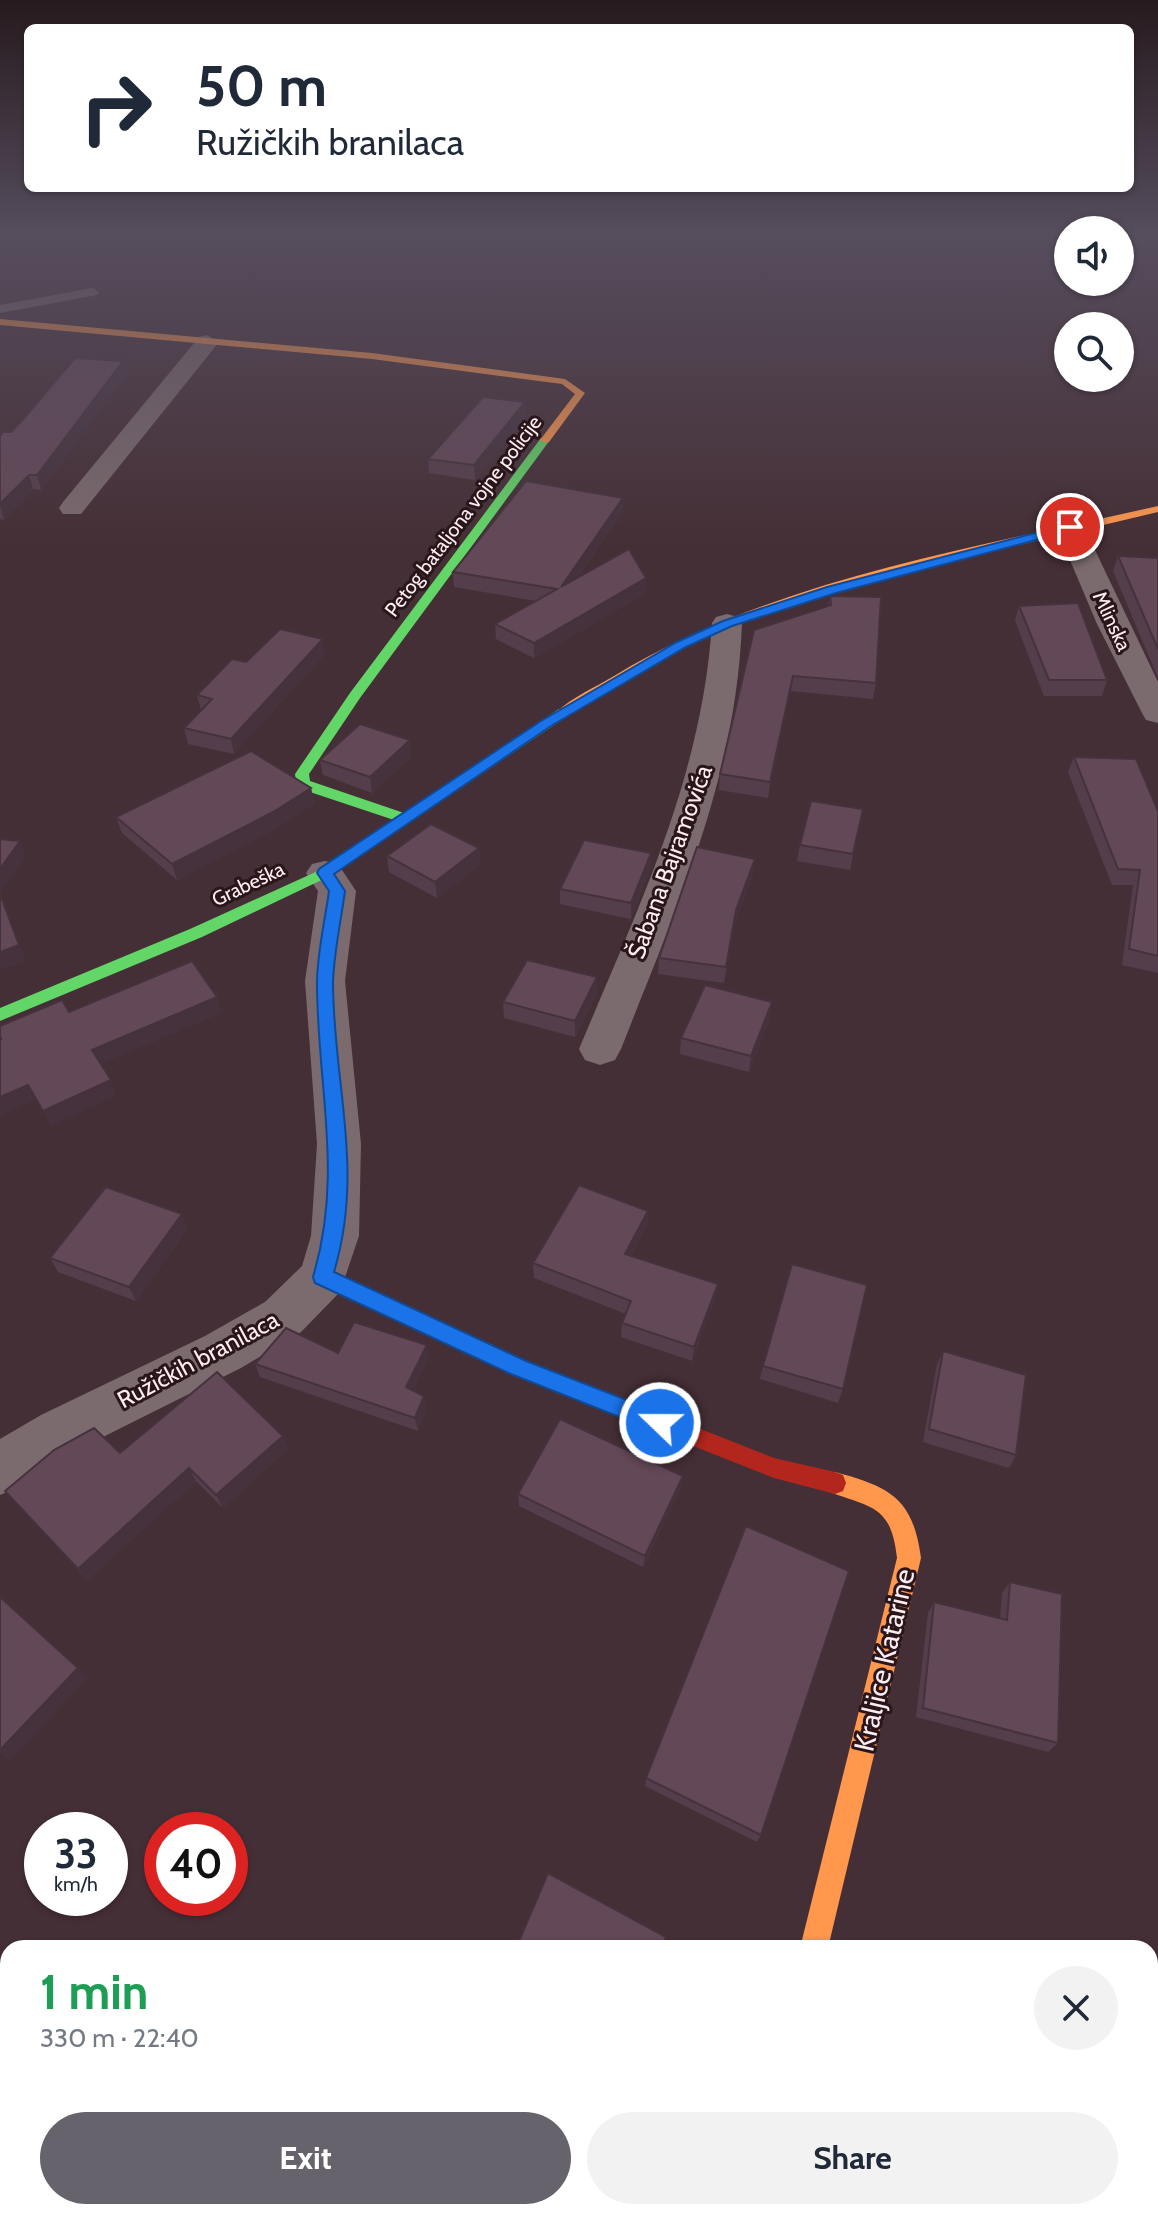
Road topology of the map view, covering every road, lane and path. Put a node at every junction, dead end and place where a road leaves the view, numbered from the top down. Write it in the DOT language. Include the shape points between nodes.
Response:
graph roads {
  1 [pos="151,337"];
  2 [pos="207,342"];
  3 [pos="72,508"];
  4 [pos="1158,509"];
  5 [pos="1070,527"];
  6 [pos="727,623"];
  7 [pos="1158,713"];
  8 [pos="404,818"];
  9 [pos="325,873"];
  10 [pos="0,1015"];
  11 [pos="600,1049"];
  12 [pos="323,1277"];
  13 [pos="0,1469"];
  14 [pos="816,1940"];
  1 -- 2 [label="street, Petog bataljona vojne policije"];
  2 -- 3 [label="street"];
  2 -- 8 [label="street, Petog bataljona vojne policije" via="441,364 565,382 580,393 302,774 309,787"];
  4 -- 5 [label="street, Grabeška"];
  5 -- 6 [label="street, Grabeška"];
  5 -- 7 [label="street, Mlinska"];
  6 -- 8 [label="street, Grabeška" via="659,655 546,723"];
  6 -- 11 [label="street, Šabana Bajramovića" via="727,679 705,772"];
  8 -- 9 [label="street, Grabeška"];
  9 -- 10 [label="street, Grabeška"];
  9 -- 12 [label="street, Ružičkih branilaca" via="337,891 325,981 339,1144 335,1236"];
  12 -- 13 [label="street, Ružičkih branilaca" via="283,1317 60,1432"];
  12 -- 14 [label="street, Kraljice Katarine" via="518,1367 717,1446 774,1468 868,1492 890,1505 907,1527 909,1558"];
}
